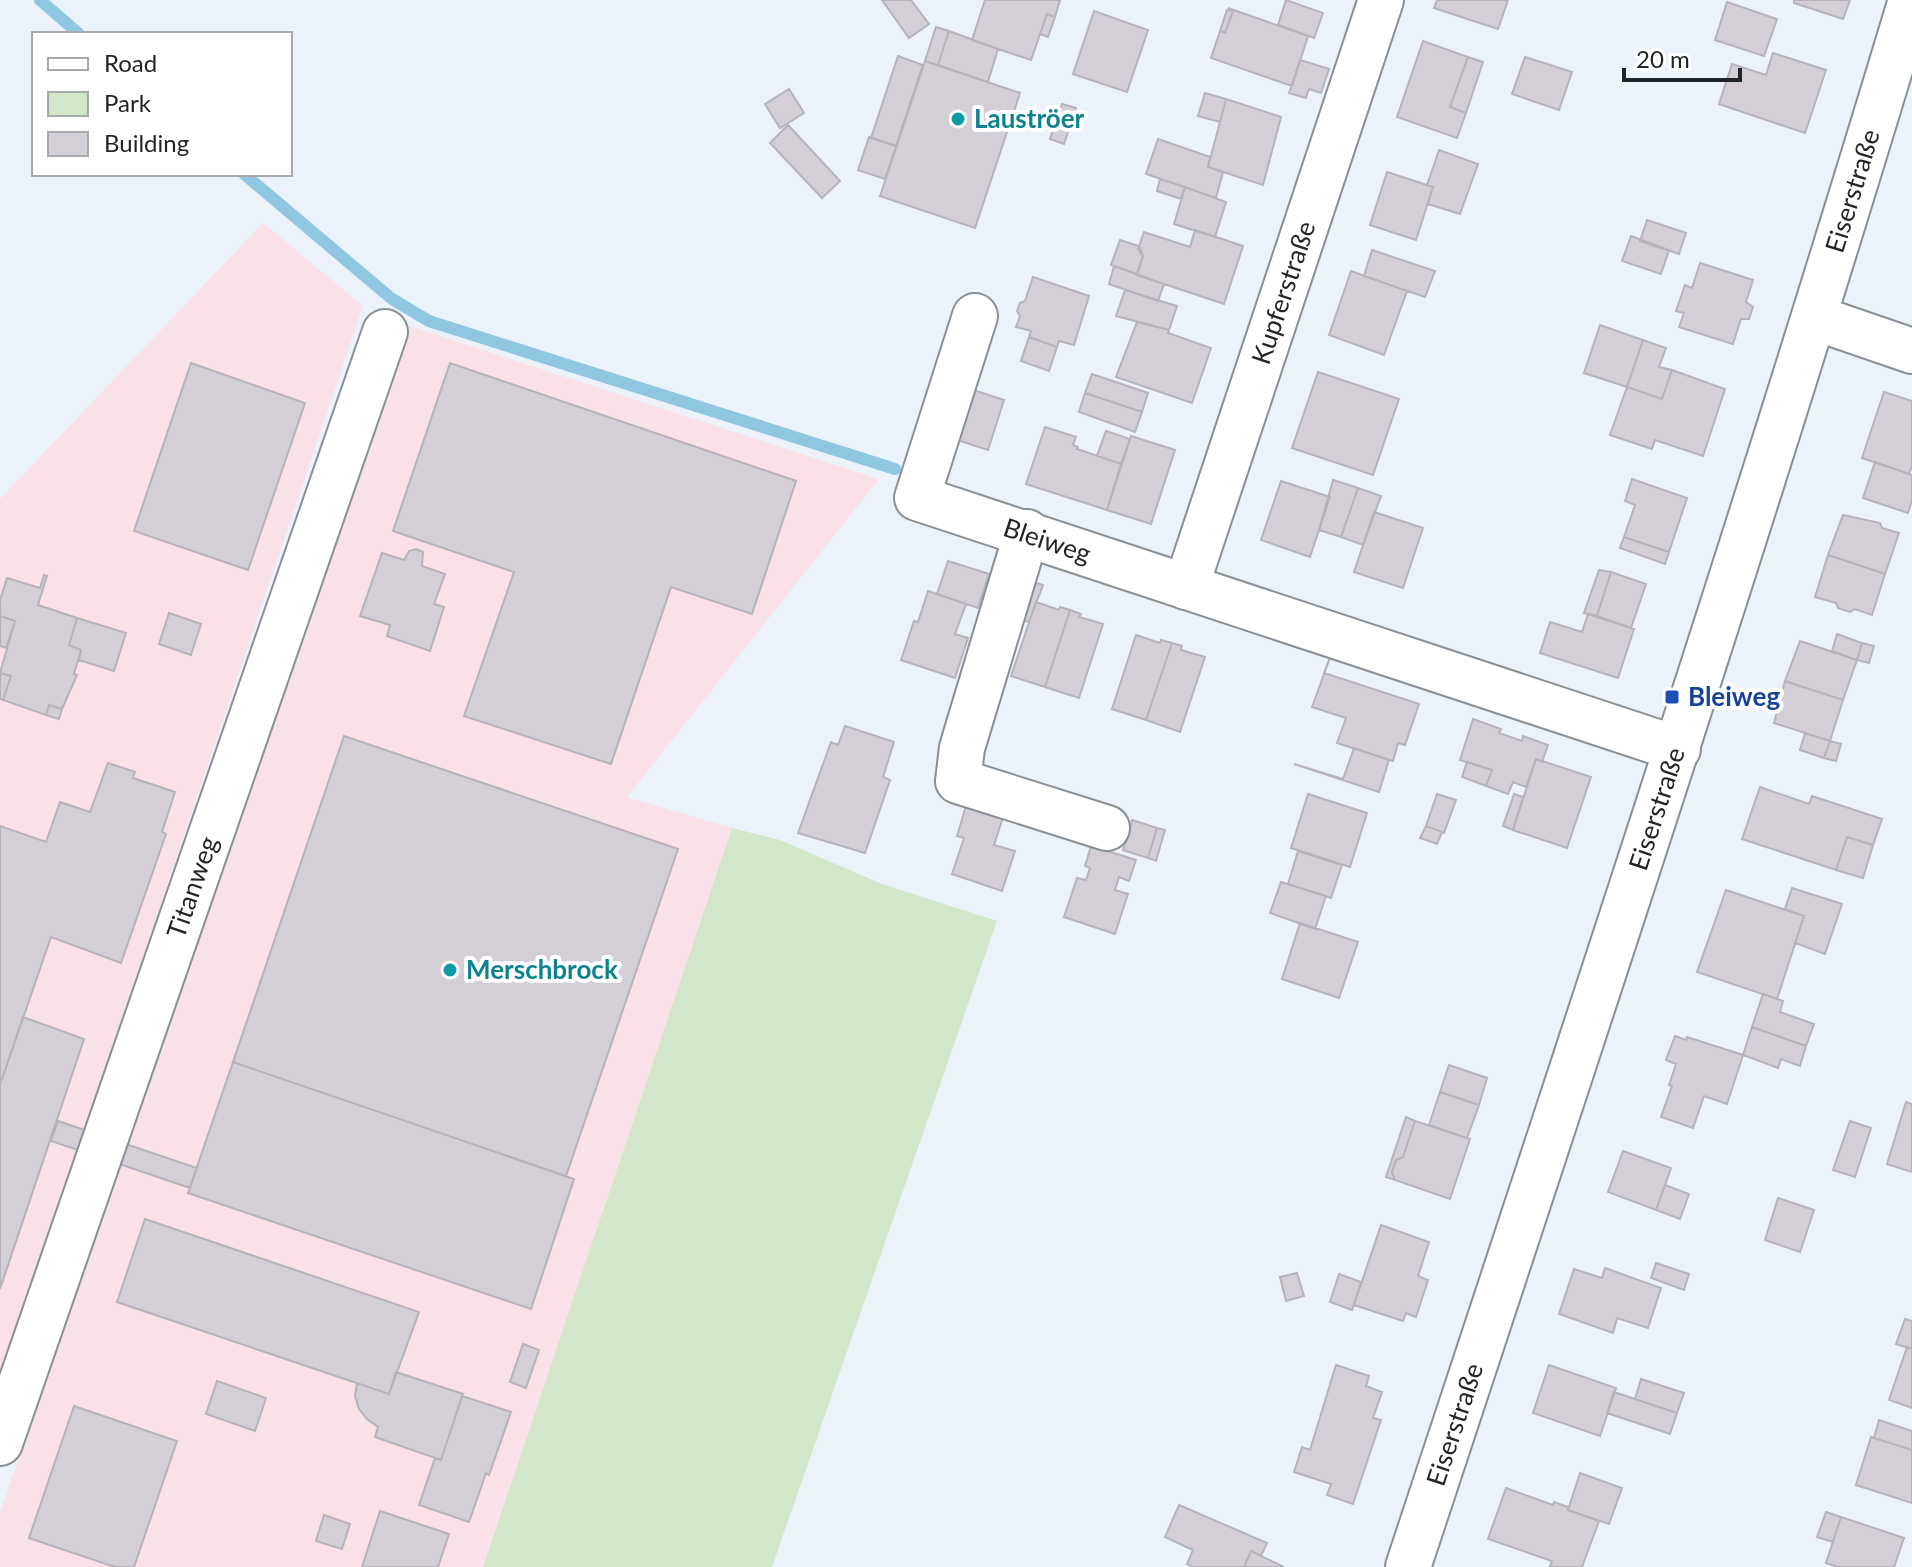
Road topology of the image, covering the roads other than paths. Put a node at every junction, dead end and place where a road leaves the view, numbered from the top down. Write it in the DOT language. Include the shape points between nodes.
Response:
graph roads {
  1 [pos="1381,0"];
  2 [pos="1911,0"];
  3 [pos="975,316"];
  4 [pos="1816,318"];
  5 [pos="385,332"];
  6 [pos="1912,351"];
  7 [pos="1027,532"];
  8 [pos="1186,587"];
  9 [pos="1678,749"];
  10 [pos="1107,828"];
  11 [pos="0,1443"];
  12 [pos="1408,1567"];
  1 -- 8 [label="street, Kupferstraße"];
  2 -- 4 [label="street, Eiserstraße"];
  3 -- 7 [label="street, Bleiweg" via="917,498"];
  4 -- 6 [label="street"];
  4 -- 9 [label="street, Eiserstraße"];
  5 -- 11 [label="street, Titanweg"];
  7 -- 8 [label="street, Bleiweg"];
  7 -- 10 [label="street" via="962,748 958,781"];
  8 -- 9 [label="street, Bleiweg"];
  9 -- 12 [label="street, Eiserstraße"];
}
